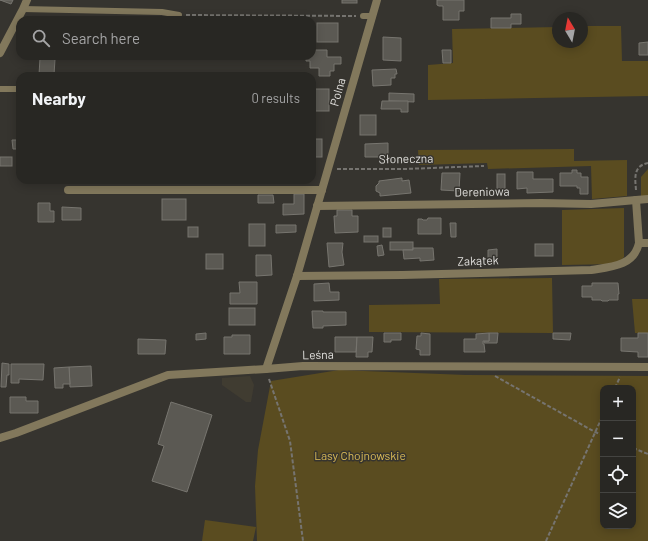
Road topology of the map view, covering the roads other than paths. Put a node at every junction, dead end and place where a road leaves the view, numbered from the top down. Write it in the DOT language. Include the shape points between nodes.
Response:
graph roads {
  1 [pos="26,0"];
  2 [pos="377,0"];
  3 [pos="23,9"];
  4 [pos="179,15"];
  5 [pos="19,16"];
  6 [pos="363,16"];
  7 [pos="373,16"];
  8 [pos="16,22"];
  9 [pos="0,53"];
  10 [pos="0,89"];
  11 [pos="16,89"];
  12 [pos="68,190"];
  13 [pos="322,190"];
  14 [pos="636,200"];
  15 [pos="648,200"];
  16 [pos="317,206"];
  17 [pos="648,242"];
  18 [pos="639,243"];
  19 [pos="297,276"];
  20 [pos="648,367"];
  21 [pos="266,369"];
  22 [pos="0,438"];
  1 -- 3 [label="street"];
  2 -- 7 [label="street, Polna"];
  3 -- 4 [label="lane" via="162,12"];
  3 -- 5 [label="street"];
  6 -- 7 [label="lane"];
  7 -- 13 [label="street, Polna"];
  8 -- 9 [label="street"];
  10 -- 11 [label="lane"];
  12 -- 13 [label="street"];
  13 -- 16 [label="street, Polna"];
  14 -- 15 [label="street, Dereniowa"];
  14 -- 16 [label="street, Dereniowa" via="591,204"];
  14 -- 18 [label="street"];
  16 -- 19 [label="street, Polna"];
  17 -- 18 [label="street"];
  18 -- 19 [label="street, Zakątek" via="634,257 629,260 613,267 591,270"];
  19 -- 21 [label="street, Polna"];
  20 -- 21 [label="street, Leśna" via="303,366"];
  21 -- 22 [label="street, Leśna" via="168,375"];
}
